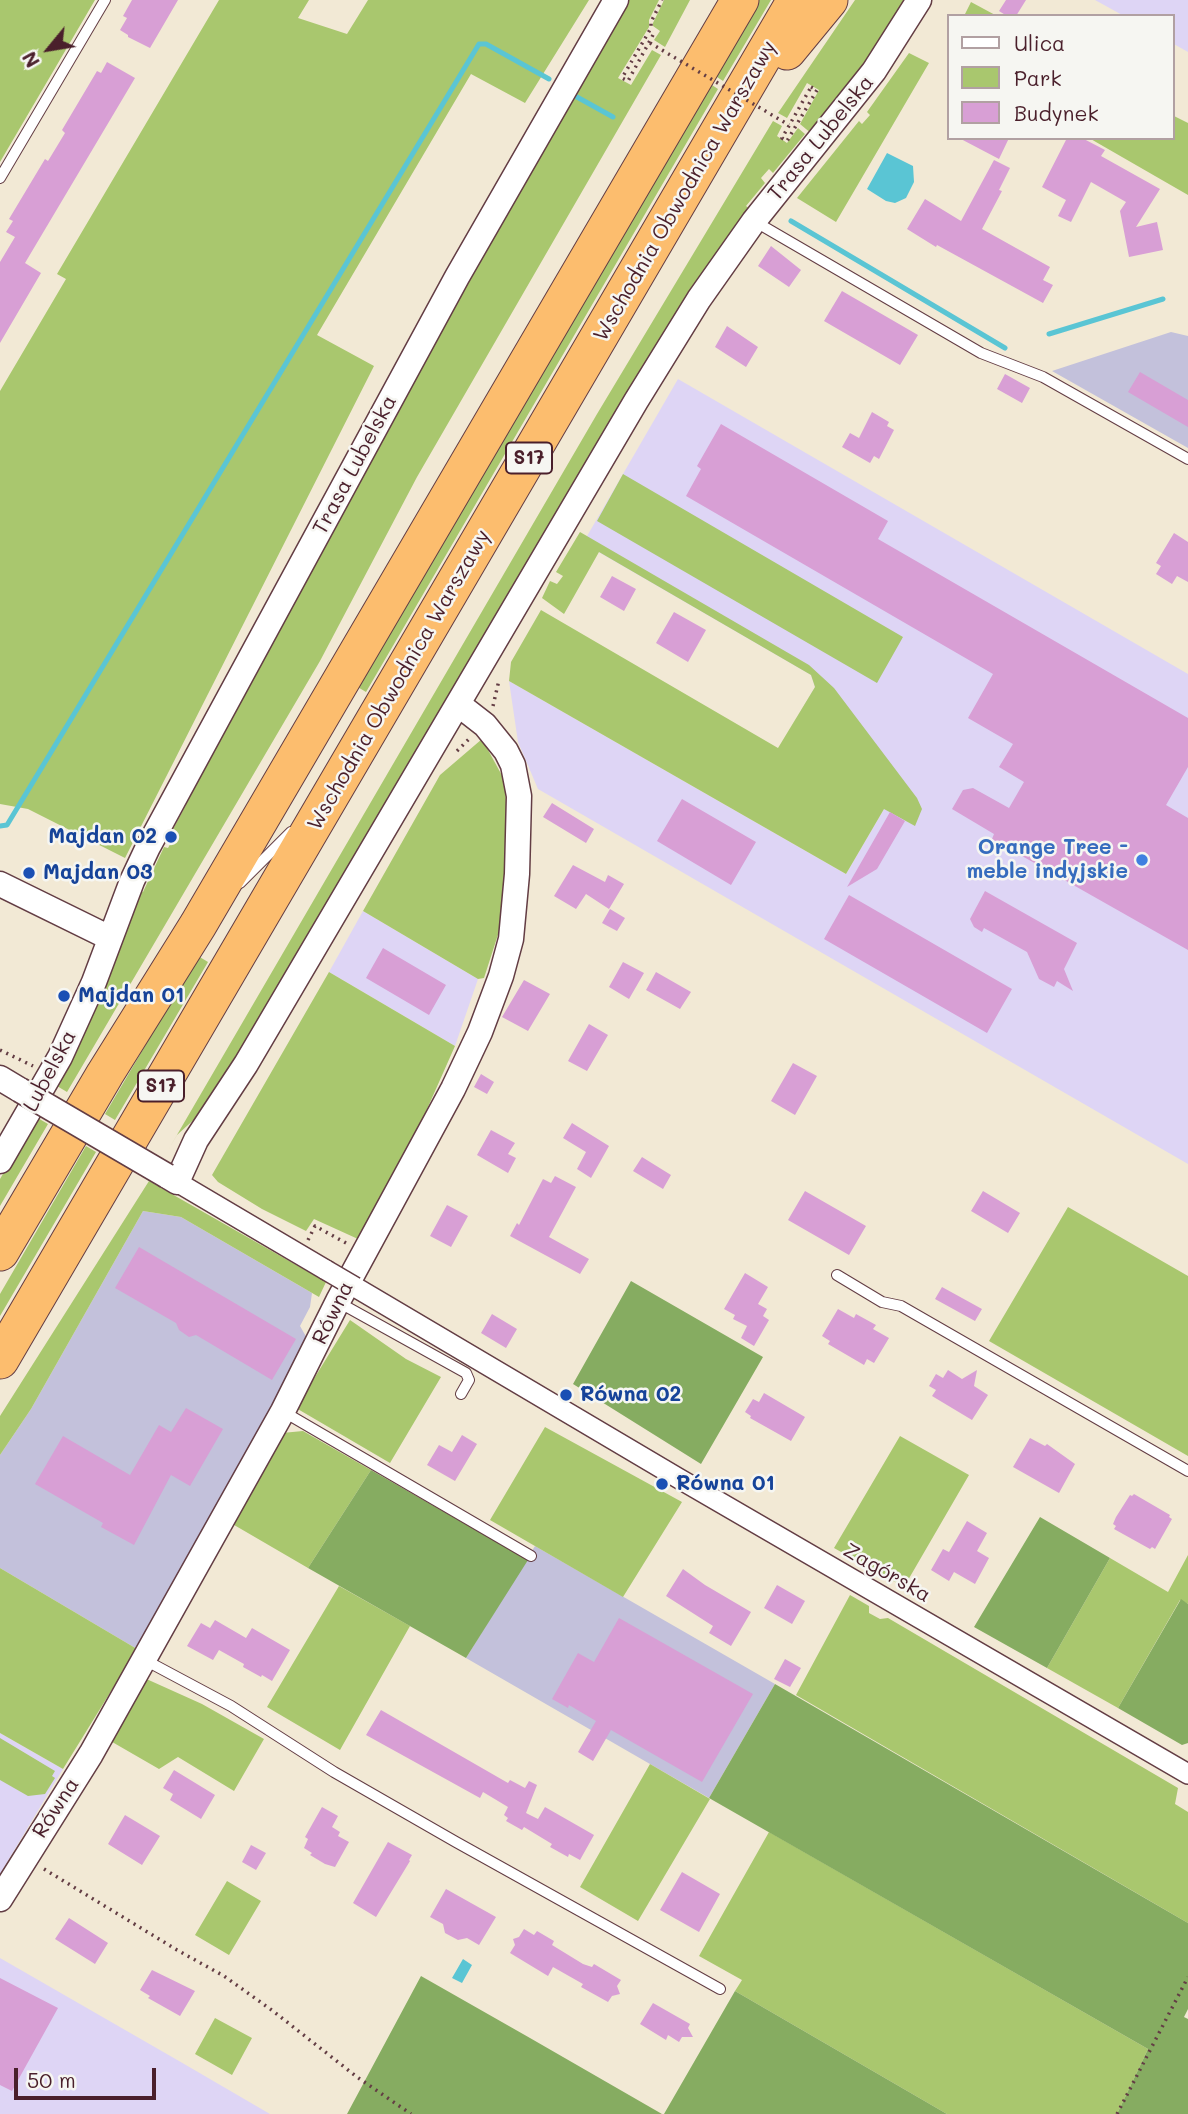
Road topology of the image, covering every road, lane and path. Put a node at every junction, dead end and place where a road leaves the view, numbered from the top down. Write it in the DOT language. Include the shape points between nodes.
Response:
graph roads {
  1 [pos="105,0"];
  2 [pos="616,0"];
  3 [pos="662,0"];
  4 [pos="740,0"];
  5 [pos="796,0"];
  6 [pos="829,0"];
  7 [pos="919,0"];
  8 [pos="653,35"];
  9 [pos="650,43"];
  10 [pos="789,125"];
  11 [pos="722,129"];
  12 [pos="0,178"];
  13 [pos="754,221"];
  14 [pos="1188,459"];
  15 [pos="500,674"];
  16 [pos="458,704"];
  17 [pos="485,725"];
  18 [pos="456,751"];
  19 [pos="337,787"];
  20 [pos="0,884"];
  21 [pos="235,888"];
  22 [pos="225,898"];
  23 [pos="198,925"];
  24 [pos="110,938"];
  25 [pos="0,1049"];
  26 [pos="38,1069"];
  27 [pos="10,1084"];
  28 [pos="0,1161"];
  29 [pos="172,1179"];
  30 [pos="311,1234"];
  31 [pos="307,1240"];
  32 [pos="344,1241"];
  33 [pos="317,1245"];
  34 [pos="0,1252"];
  35 [pos="837,1275"];
  36 [pos="346,1294"];
  37 [pos="0,1360"];
  38 [pos="461,1394"];
  39 [pos="283,1411"];
  40 [pos="1188,1471"];
  41 [pos="531,1556"];
  42 [pos="143,1659"];
  43 [pos="1188,1774"];
  44 [pos="37,1864"];
  45 [pos="0,1899"];
  46 [pos="1188,1977"];
  47 [pos="720,1989"];
  48 [pos="411,2114"];
  49 [pos="1117,2114"];
  1 -- 12 [label="lane"];
  2 -- 24 [label="street, Trasa Lubelska" via="493,212 176,796 132,881"];
  3 -- 9 [label="path" via="652,28 622,78 628,81"];
  4 -- 23 [label="highway, S17"];
  5 -- 11 [label="highway, Wschodnia Obwodnica Warszawy / S17"];
  6 -- 11 [label="highway"];
  7 -- 13 [label="street, Trasa Lubelska" via="874,71"];
  8 -- 9 [label="path"];
  9 -- 10 [label="path, bridge"];
  10 -- 10 [label="path" via="782,138 788,141 817,90 811,87"];
  11 -- 19 [label="highway, Wschodnia Obwodnica Warszawy / S17"];
  13 -- 14 [label="lane" via="981,353 1043,377"];
  13 -- 16 [label="street, Trasa Lubelska" via="652,374"];
  15 -- 17 [label="path" via="491,718"];
  16 -- 17 [label="street, Równa"];
  16 -- 29 [label="street, Trasa Lubelska" via="246,1064"];
  17 -- 18 [label="path"];
  17 -- 36 [label="street, Równa" via="513,765 519,796 511,939 480,1032"];
  19 -- 21 [label="lane"];
  19 -- 37 [label="highway, Wschodnia Obwodnica Warszawy / S17"];
  20 -- 24 [label="street"];
  22 -- 23 [label="lane"];
  23 -- 34 [label="highway, S17"];
  24 -- 28 [label="street, Lubelska" via="60,1057"];
  25 -- 26 [label="path"];
  27 -- 29 [label="street, bridge"];
  29 -- 36 [label="street, Zagórska, bridge" via="326,1270"];
  30 -- 32 [label="path" via="315,1226"];
  31 -- 33 [label="path"];
  35 -- 40 [label="lane" via="882,1302 901,1306"];
  36 -- 38 [label="lane" via="466,1373 469,1380"];
  36 -- 39 [label="street, Równa"];
  36 -- 43 [label="street, Zagórska" via="564,1410"];
  39 -- 41 [label="lane"];
  39 -- 42 [label="street, Równa"];
  42 -- 45 [label="street, Równa" via="91,1754"];
  42 -- 47 [label="lane"];
  44 -- 48 [label="path" via="224,1976"];
  46 -- 49 [label="path"];
}
